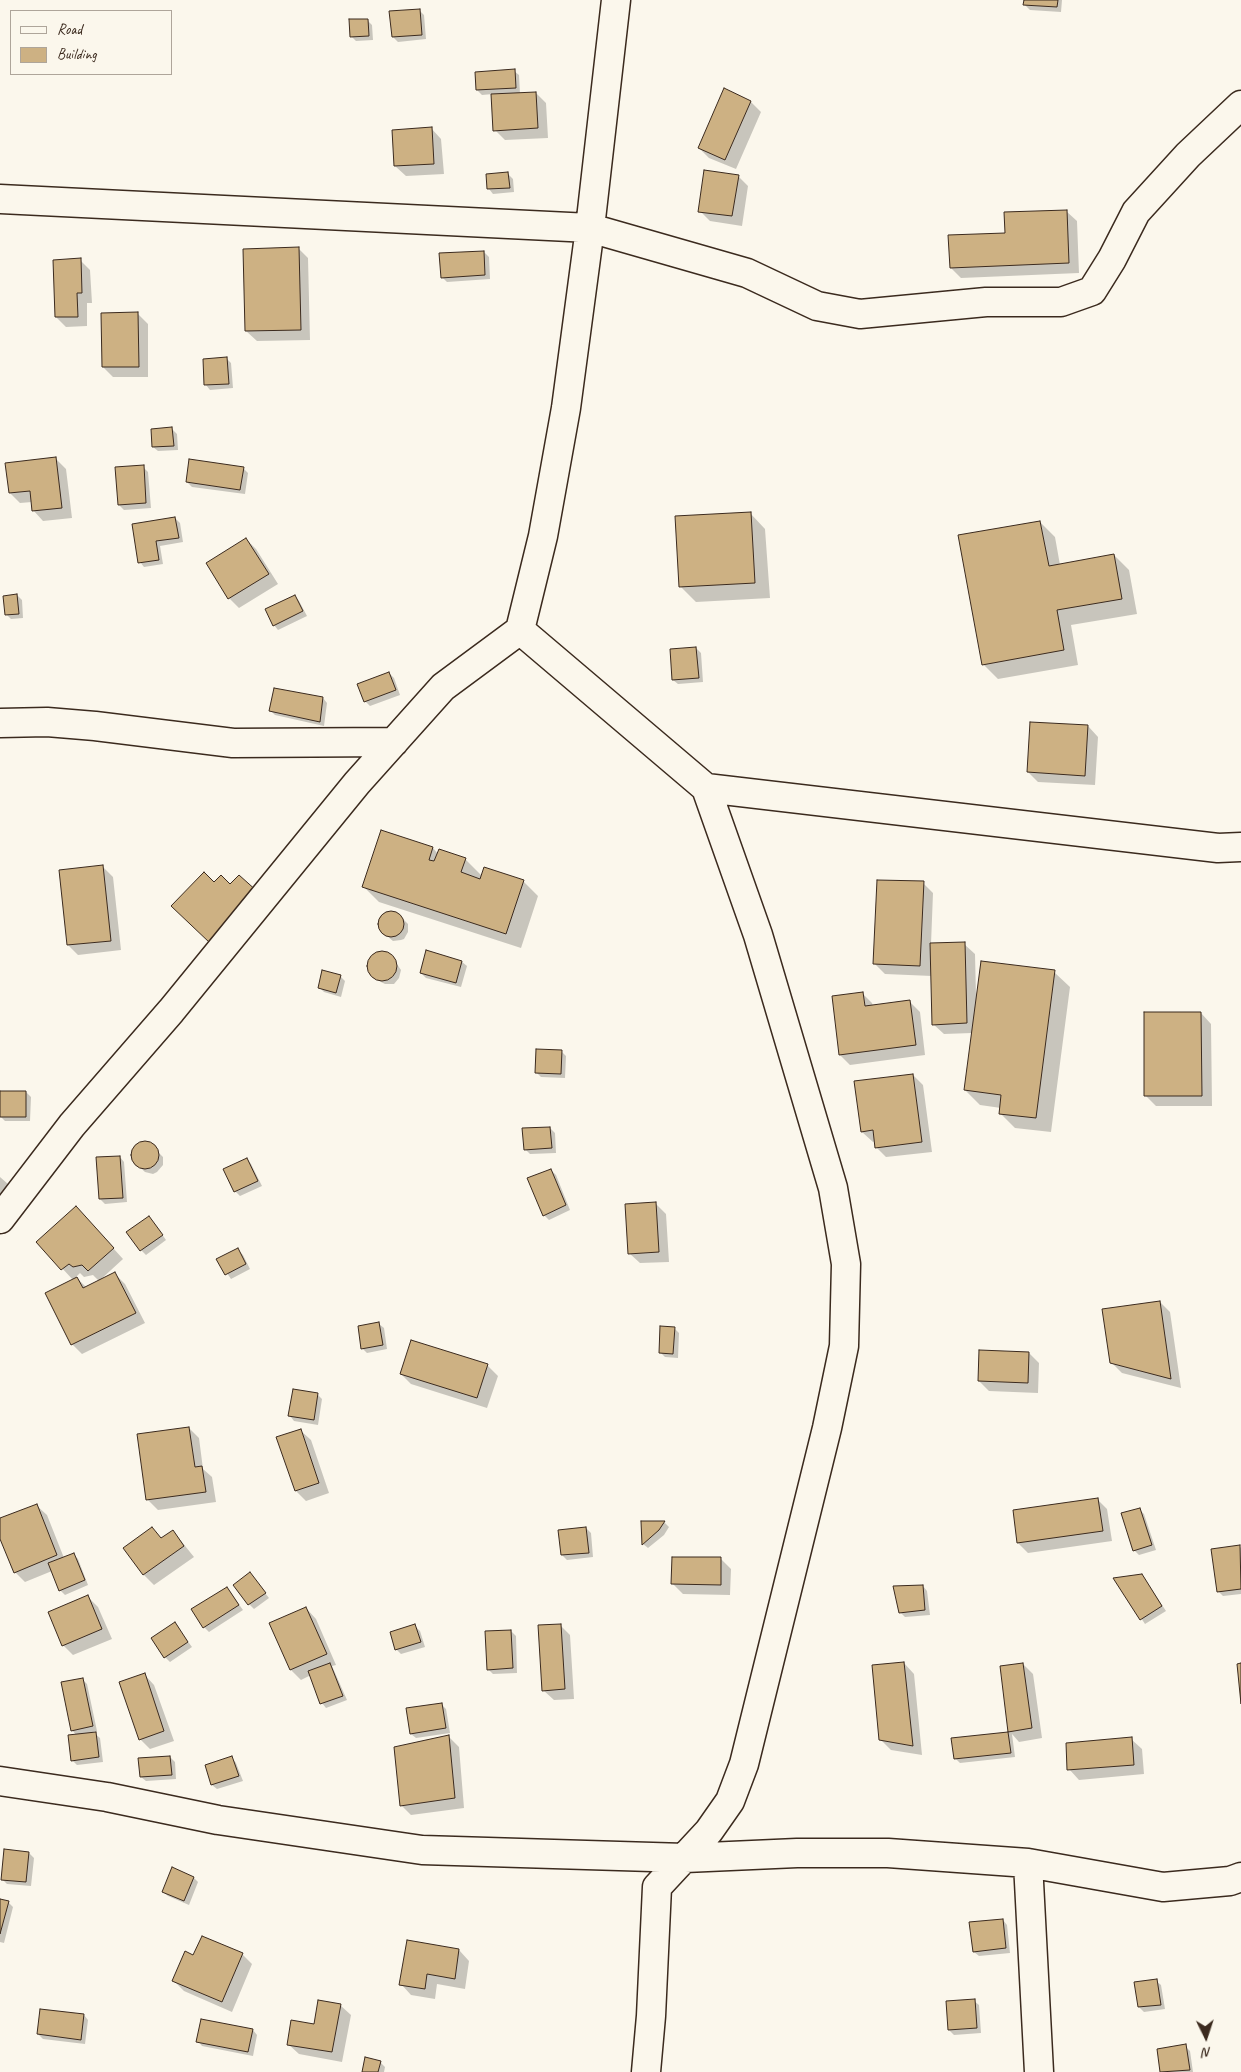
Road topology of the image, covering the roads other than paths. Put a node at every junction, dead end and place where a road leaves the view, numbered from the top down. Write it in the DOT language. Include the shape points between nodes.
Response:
graph roads {
  1 [pos="616,0"];
  2 [pos="1241,105"];
  3 [pos="0,199"];
  4 [pos="590,228"];
  5 [pos="520,630"];
  6 [pos="0,723"];
  7 [pos="394,742"];
  8 [pos="706,788"];
  9 [pos="1241,847"];
  10 [pos="0,1219"];
  11 [pos="0,1781"];
  12 [pos="685,1858"];
  13 [pos="1028,1863"];
  14 [pos="1241,1877"];
  15 [pos="646,2072"];
  16 [pos="1039,2072"];
  1 -- 4 [label="street"];
  2 -- 4 [label="street" via="1188,155 1136,212 1092,291 1061,302 986,302 860,314 817,306 746,273"];
  3 -- 4 [label="street"];
  4 -- 5 [label="street" via="566,408 543,536"];
  5 -- 7 [label="street" via="443,688"];
  5 -- 8 [label="street"];
  6 -- 7 [label="street" via="95,726 233,743"];
  7 -- 10 [label="street" via="72,1125"];
  8 -- 9 [label="street" via="1218,848"];
  8 -- 12 [label="street" via="758,935 833,1188 846,1273 844,1346 831,1410 744,1764 730,1801"];
  11 -- 12 [label="street" via="107,1797 218,1820 422,1850"];
  12 -- 13 [label="street" via="888,1852"];
  12 -- 15 [label="street" via="657,1887"];
  13 -- 14 [label="street" via="1163,1887 1230,1881"];
  13 -- 16 [label="street"];
}
